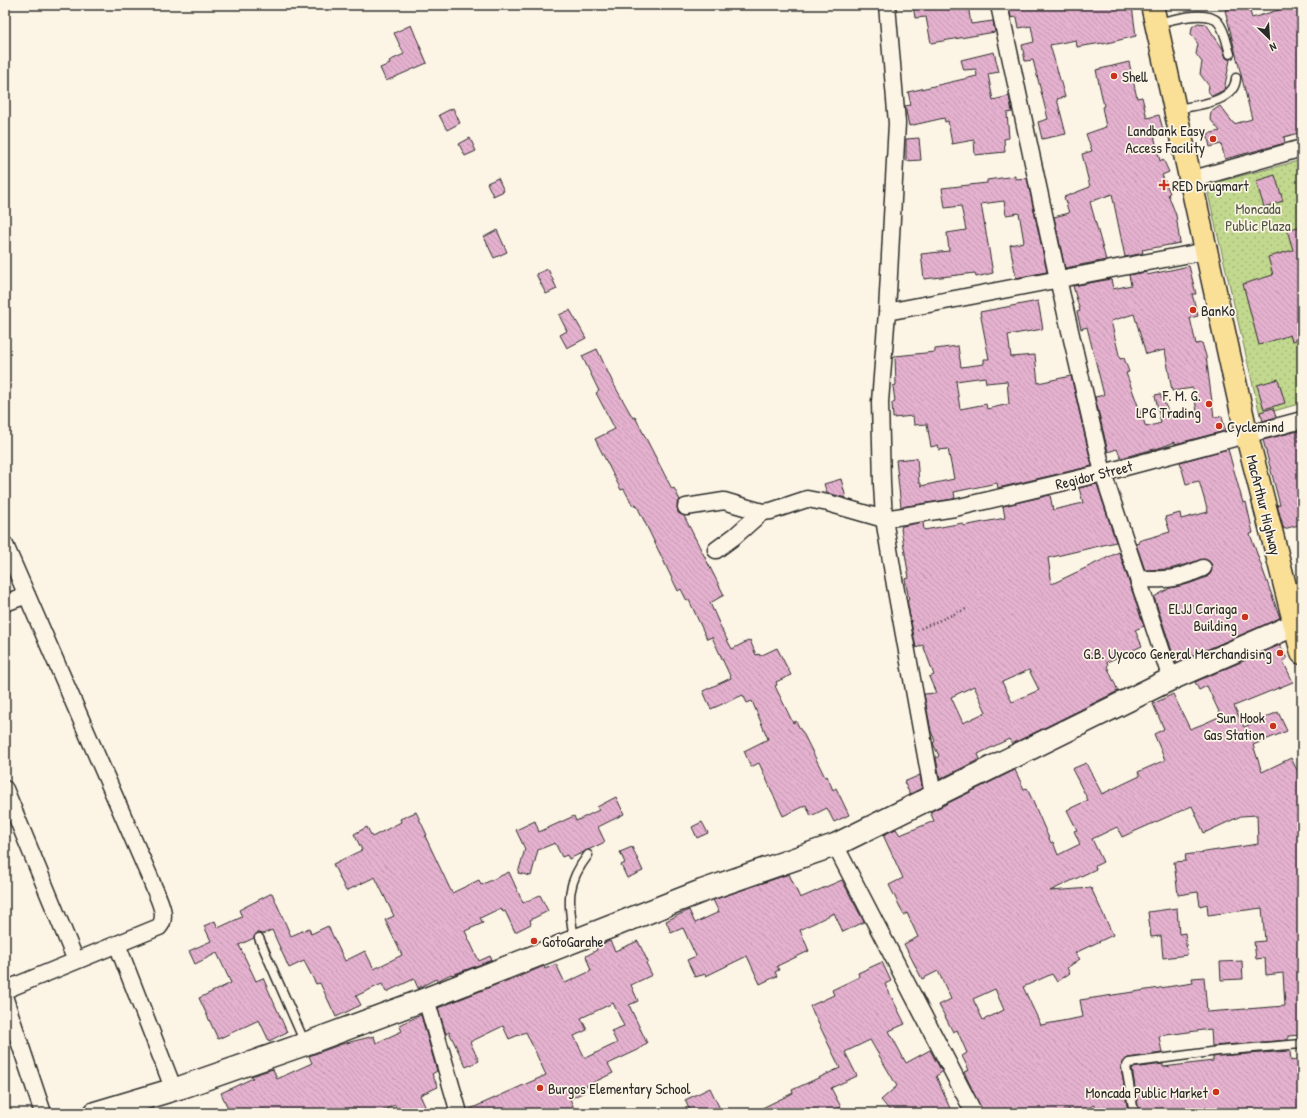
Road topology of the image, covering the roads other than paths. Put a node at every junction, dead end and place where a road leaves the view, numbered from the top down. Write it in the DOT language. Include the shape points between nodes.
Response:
graph roads {
  1 [pos="887,5"];
  2 [pos="999,5"];
  3 [pos="1154,14"];
  4 [pos="1230,54"];
  5 [pos="1236,78"];
  6 [pos="1175,110"];
  7 [pos="1302,148"];
  8 [pos="1190,180"];
  9 [pos="1206,251"];
  10 [pos="1058,279"];
  11 [pos="887,312"];
  12 [pos="1302,420"];
  13 [pos="1247,436"];
  14 [pos="1103,473"];
  15 [pos="686,507"];
  16 [pos="762,512"];
  17 [pos="884,519"];
  18 [pos="5,545"];
  19 [pos="716,550"];
  20 [pos="1203,568"];
  21 [pos="1139,579"];
  22 [pos="27,595"];
  23 [pos="5,603"];
  24 [pos="1298,623"];
  25 [pos="1302,653"];
  26 [pos="1171,679"];
  27 [pos="5,789"];
  28 [pos="933,795"];
  29 [pos="835,845"];
  30 [pos="588,855"];
  31 [pos="259,938"];
  32 [pos="574,940"];
  33 [pos="117,944"];
  34 [pos="76,961"];
  35 [pos="5,990"];
  36 [pos="5,999"];
  37 [pos="426,999"];
  38 [pos="305,1044"];
  39 [pos="1302,1044"];
  40 [pos="174,1090"];
  41 [pos="43,1113"];
  42 [pos="95,1113"];
  43 [pos="459,1113"];
  44 [pos="974,1113"];
  45 [pos="1134,1113"];
  1 -- 11 [label="street" via="897,123"];
  2 -- 10 [label="street"];
  3 -- 4 [label="lane" via="1213,18 1218,23"];
  3 -- 6 [label="highway, MacArthur Highway"];
  5 -- 6 [label="lane" via="1236,86 1232,91 1219,99"];
  6 -- 8 [label="highway, MacArthur Highway"];
  7 -- 8 [label="street"];
  8 -- 9 [label="highway, MacArthur Highway"];
  9 -- 10 [label="street"];
  9 -- 13 [label="highway, MacArthur Highway"];
  10 -- 11 [label="street"];
  10 -- 14 [label="street"];
  11 -- 17 [label="street" via="880,402"];
  12 -- 13 [label="street, Regidor Street"];
  13 -- 14 [label="street, Regidor Street"];
  13 -- 24 [label="highway, MacArthur Highway"];
  14 -- 17 [label="street, Regidor Street" via="955,508"];
  14 -- 21 [label="street"];
  15 -- 16 [label="street" via="724,501"];
  16 -- 17 [label="street" via="807,499"];
  16 -- 19 [label="street"];
  17 -- 28 [label="street"];
  18 -- 22 [label="street"];
  20 -- 21 [label="street" via="1170,580"];
  21 -- 26 [label="street"];
  22 -- 23 [label="street"];
  22 -- 33 [label="street" via="164,916 159,927"];
  24 -- 25 [label="highway, MacArthur Highway"];
  24 -- 26 [label="street"];
  26 -- 28 [label="street"];
  27 -- 34 [label="street"];
  28 -- 29 [label="street"];
  29 -- 32 [label="street" via="702,891"];
  29 -- 44 [label="street"];
  30 -- 32 [label="lane" via="572,879 569,894"];
  31 -- 38 [label="lane"];
  32 -- 37 [label="street"];
  33 -- 34 [label="street"];
  33 -- 40 [label="street"];
  34 -- 35 [label="street"];
  36 -- 41 [label="street"];
  37 -- 38 [label="street"];
  37 -- 43 [label="street"];
  38 -- 40 [label="street"];
  39 -- 45 [label="lane" via="1218,1051 1129,1063 1126,1067"];
  40 -- 42 [label="street"];
}
